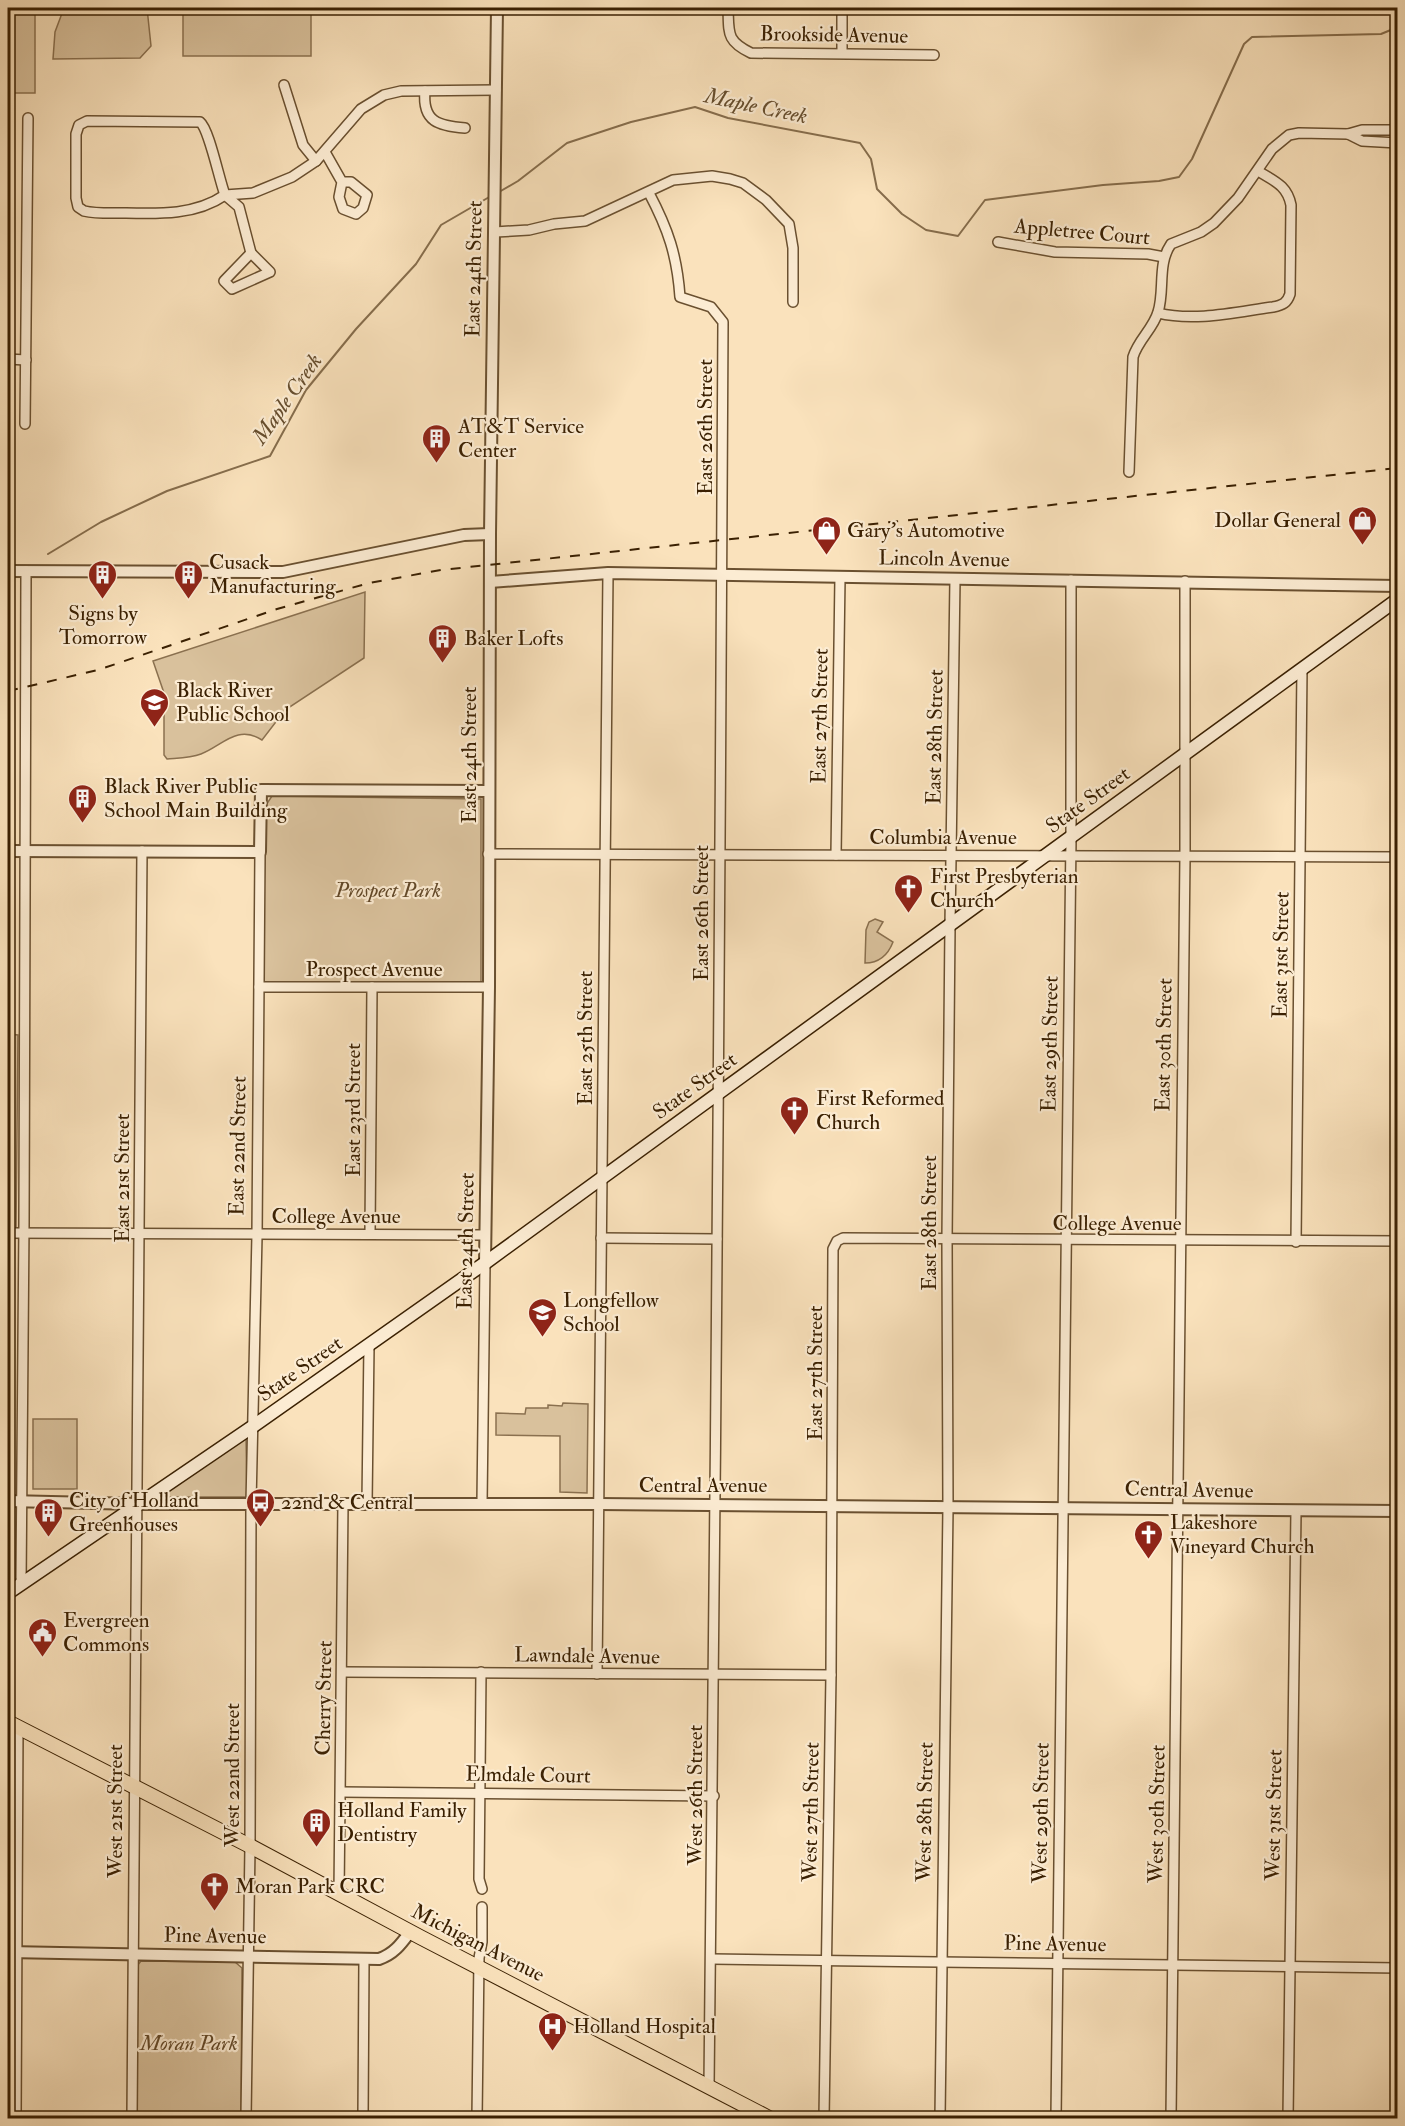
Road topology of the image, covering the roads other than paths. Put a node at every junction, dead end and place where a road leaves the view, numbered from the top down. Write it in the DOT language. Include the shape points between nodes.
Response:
graph roads {
  1 [pos="496,8"];
  2 [pos="728,8"];
  3 [pos="842,8"];
  4 [pos="842,53"];
  5 [pos="934,55"];
  6 [pos="284,85"];
  7 [pos="496,90"];
  8 [pos="425,91"];
  9 [pos="28,118"];
  10 [pos="465,128"];
  11 [pos="1398,130"];
  12 [pos="1348,134"];
  13 [pos="1398,143"];
  14 [pos="325,152"];
  15 [pos="316,161"];
  16 [pos="1258,171"];
  17 [pos="342,182"];
  18 [pos="649,192"];
  19 [pos="225,195"];
  20 [pos="495,232"];
  21 [pos="998,242"];
  22 [pos="251,254"];
  23 [pos="1164,257"];
  24 [pos="793,302"];
  25 [pos="1158,313"];
  26 [pos="8,359"];
  27 [pos="26,360"];
  28 [pos="25,424"];
  29 [pos="1129,472"];
  30 [pos="490,534"];
  31 [pos="8,570"];
  32 [pos="26,571"];
  33 [pos="608,573"];
  34 [pos="723,574"];
  35 [pos="840,577"];
  36 [pos="955,579"];
  37 [pos="1071,580"];
  38 [pos="490,582"];
  39 [pos="1185,582"];
  40 [pos="1398,586"];
  41 [pos="1398,599"];
  42 [pos="1302,668"];
  43 [pos="1184,755"];
  44 [pos="489,791"];
  45 [pos="1071,838"];
  46 [pos="8,851"];
  47 [pos="24,851"];
  48 [pos="142,851"];
  49 [pos="260,852"];
  50 [pos="719,853"];
  51 [pos="488,854"];
  52 [pos="604,855"];
  53 [pos="836,855"];
  54 [pos="1043,856"];
  55 [pos="1070,856"];
  56 [pos="1185,856"];
  57 [pos="951,857"];
  58 [pos="1300,857"];
  59 [pos="1398,857"];
  60 [pos="950,927"];
  61 [pos="259,987"];
  62 [pos="372,987"];
  63 [pos="489,987"];
  64 [pos="718,1094"];
  65 [pos="602,1179"];
  66 [pos="8,1233"];
  67 [pos="24,1233"];
  68 [pos="370,1234"];
  69 [pos="140,1235"];
  70 [pos="257,1235"];
  71 [pos="485,1235"];
  72 [pos="601,1238"];
  73 [pos="717,1239"];
  74 [pos="947,1239"];
  75 [pos="1065,1240"];
  76 [pos="837,1241"];
  77 [pos="1180,1241"];
  78 [pos="1398,1241"];
  79 [pos="1296,1242"];
  80 [pos="485,1263"];
  81 [pos="369,1345"];
  82 [pos="252,1427"];
  83 [pos="8,1501"];
  84 [pos="22,1502"];
  85 [pos="251,1503"];
  86 [pos="343,1503"];
  87 [pos="367,1503"];
  88 [pos="482,1503"];
  89 [pos="138,1504"];
  90 [pos="599,1504"];
  91 [pos="716,1504"];
  92 [pos="832,1506"];
  93 [pos="948,1507"];
  94 [pos="1062,1508"];
  95 [pos="1178,1509"];
  96 [pos="1296,1511"];
  97 [pos="1398,1511"];
  98 [pos="21,1584"];
  99 [pos="8,1593"];
  100 [pos="343,1672"];
  101 [pos="482,1672"];
  102 [pos="597,1674"];
  103 [pos="714,1675"];
  104 [pos="831,1675"];
  105 [pos="13,1725"];
  106 [pos="133,1787"];
  107 [pos="341,1792"];
  108 [pos="480,1792"];
  109 [pos="714,1796"];
  110 [pos="250,1846"];
  111 [pos="482,1889"];
  112 [pos="339,1894"];
  113 [pos="482,1907"];
  114 [pos="410,1932"];
  115 [pos="13,1952"];
  116 [pos="133,1954"];
  117 [pos="249,1956"];
  118 [pos="364,1959"];
  119 [pos="712,1959"];
  120 [pos="826,1961"];
  121 [pos="941,1962"];
  122 [pos="1057,1963"];
  123 [pos="1173,1965"];
  124 [pos="1289,1966"];
  125 [pos="479,1967"];
  126 [pos="1398,1968"];
  127 [pos="709,2086"];
  128 [pos="16,2118"];
  129 [pos="132,2118"];
  130 [pos="246,2118"];
  131 [pos="363,2118"];
  132 [pos="477,2118"];
  133 [pos="769,2118"];
  134 [pos="824,2118"];
  135 [pos="940,2118"];
  136 [pos="1056,2118"];
  137 [pos="1171,2118"];
  138 [pos="1288,2118"];
  1 -- 7 [label="street, East 24th Street"];
  2 -- 4 [label="street, Brookside Avenue" via="729,30 736,46 751,53"];
  3 -- 4 [label="street"];
  4 -- 5 [label="street, Brookside Avenue"];
  6 -- 15 [label="street" via="303,145"];
  7 -- 8 [label="street"];
  7 -- 20 [label="street, East 24th Street"];
  8 -- 10 [label="street" via="424,102 431,118 448,127"];
  8 -- 14 [label="street" via="384,95 361,109"];
  9 -- 27 [label="street"];
  11 -- 12 [label="street"];
  12 -- 13 [label="street" via="1362,141"];
  12 -- 16 [label="street" via="1289,135 1272,149"];
  14 -- 15 [label="street"];
  14 -- 17 [label="street"];
  15 -- 19 [label="street" via="292,177 254,193"];
  16 -- 23 [label="street" via="1214,223 1171,244"];
  16 -- 25 [label="street" via="1288,193 1291,205 1288,300 1273,307 1207,316"];
  18 -- 20 [label="street" via="585,221"];
  18 -- 24 [label="street" via="673,180 712,176 743,183 766,200 789,224"];
  18 -- 34 [label="street, East 26th Street" via="665,224 677,266 680,297 711,307 723,322"];
  19 -- 19 [label="street" via="212,204 178,212 84,211 78,207 76,198 79,125 87,121 200,122 208,132"];
  19 -- 22 [label="street" via="239,207"];
  20 -- 30 [label="street, East 24th Street"];
  21 -- 23 [label="street, Appletree Court" via="1032,250"];
  22 -- 22 [label="street" via="270,272 232,289 224,281"];
  23 -- 25 [label="street"];
  25 -- 29 [label="street" via="1132,357"];
  26 -- 27 [label="street"];
  27 -- 28 [label="street"];
  30 -- 32 [label="street" via="464,535 283,572"];
  30 -- 38 [label="street, East 24th Street"];
  31 -- 32 [label="street"];
  32 -- 47 [label="street"];
  33 -- 34 [label="street, Lincoln Avenue"];
  33 -- 38 [label="street, Lincoln Avenue"];
  33 -- 52 [label="street, East 25th Street"];
  34 -- 35 [label="street, Lincoln Avenue"];
  34 -- 50 [label="street, East 26th Street"];
  35 -- 36 [label="street, Lincoln Avenue"];
  35 -- 53 [label="street, East 27th Street"];
  36 -- 37 [label="street, Lincoln Avenue"];
  36 -- 57 [label="street, East 28th Street"];
  37 -- 39 [label="street, Lincoln Avenue"];
  37 -- 45 [label="street, East 29th Street"];
  38 -- 44 [label="street, East 24th Street"];
  39 -- 40 [label="street, Lincoln Avenue"];
  39 -- 43 [label="street, East 30th Street"];
  41 -- 42 [label="main road, State Street"];
  42 -- 43 [label="main road, State Street"];
  42 -- 58 [label="street, East 31st Street"];
  43 -- 45 [label="main road, State Street"];
  43 -- 56 [label="street, East 30th Street"];
  44 -- 49 [label="street, East 22nd Street" via="261,790"];
  44 -- 51 [label="street, East 24th Street"];
  45 -- 54 [label="main road, State Street"];
  45 -- 55 [label="street, East 29th Street"];
  46 -- 47 [label="street"];
  47 -- 48 [label="street"];
  47 -- 67 [label="street"];
  48 -- 49 [label="street"];
  48 -- 69 [label="street, East 21st Street"];
  49 -- 61 [label="street, East 22nd Street"];
  50 -- 52 [label="street, Columbia Avenue"];
  50 -- 53 [label="street, Columbia Avenue"];
  50 -- 64 [label="street, East 26th Street"];
  51 -- 52 [label="street, Columbia Avenue"];
  51 -- 63 [label="street, East 24th Street"];
  52 -- 65 [label="street, East 25th Street"];
  53 -- 57 [label="street, Columbia Avenue"];
  54 -- 55 [label="street, Columbia Avenue"];
  54 -- 57 [label="street, Columbia Avenue"];
  54 -- 60 [label="main road, State Street"];
  55 -- 56 [label="street, Columbia Avenue"];
  55 -- 75 [label="street, East 29th Street"];
  56 -- 58 [label="street, Columbia Avenue"];
  56 -- 77 [label="street, East 30th Street"];
  57 -- 60 [label="street, East 28th Street"];
  58 -- 59 [label="street, Columbia Avenue"];
  58 -- 79 [label="street, East 31st Street"];
  60 -- 64 [label="main road, State Street"];
  60 -- 74 [label="street, East 28th Street"];
  61 -- 62 [label="street, Prospect Avenue"];
  61 -- 70 [label="street, East 22nd Street"];
  62 -- 63 [label="street, Prospect Avenue"];
  62 -- 68 [label="street, East 23rd Street"];
  63 -- 71 [label="street, East 24th Street"];
  64 -- 65 [label="main road, State Street"];
  64 -- 73 [label="street, East 26th Street"];
  65 -- 72 [label="street, East 25th Street"];
  65 -- 80 [label="main road, State Street"];
  66 -- 67 [label="street, College Avenue"];
  67 -- 69 [label="street, College Avenue"];
  67 -- 84 [label="street"];
  68 -- 70 [label="street, College Avenue"];
  68 -- 71 [label="street, College Avenue"];
  69 -- 70 [label="street, College Avenue"];
  69 -- 89 [label="street, East 21st Street"];
  70 -- 82 [label="street, East 22nd Street"];
  71 -- 80 [label="street, East 24th Street"];
  72 -- 73 [label="street"];
  72 -- 90 [label="street, East 25th Street"];
  73 -- 91 [label="street, East 26th Street"];
  74 -- 75 [label="street, College Avenue"];
  74 -- 76 [label="street, College Avenue"];
  74 -- 93 [label="street, East 28th Street"];
  75 -- 77 [label="street, College Avenue"];
  75 -- 94 [label="street, East 29th Street"];
  76 -- 92 [label="street, East 27th Street" via="833,1248"];
  77 -- 79 [label="street, College Avenue"];
  77 -- 95 [label="street, East 30th Street"];
  78 -- 79 [label="street, College Avenue"];
  80 -- 81 [label="main road, State Street"];
  80 -- 88 [label="street, East 24th Street"];
  81 -- 82 [label="main road, State Street"];
  81 -- 87 [label="street"];
  82 -- 85 [label="street, East 22nd Street"];
  82 -- 89 [label="main road, State Street"];
  83 -- 84 [label="street, Central Avenue"];
  84 -- 89 [label="street, Central Avenue"];
  84 -- 98 [label="street"];
  85 -- 86 [label="street, Central Avenue"];
  85 -- 89 [label="street, Central Avenue"];
  85 -- 110 [label="street, West 22nd Street"];
  86 -- 87 [label="street, Central Avenue"];
  86 -- 100 [label="street, Cherry Street"];
  87 -- 88 [label="street, Central Avenue"];
  88 -- 90 [label="street, Central Avenue"];
  89 -- 98 [label="main road, State Street"];
  89 -- 106 [label="street, West 21st Street"];
  90 -- 91 [label="street, Central Avenue"];
  90 -- 102 [label="street, East 25th Street"];
  91 -- 92 [label="street, Central Avenue"];
  91 -- 103 [label="street, West 26th Street"];
  92 -- 93 [label="street, Central Avenue"];
  92 -- 104 [label="street, West 27th Street"];
  93 -- 94 [label="street, Central Avenue"];
  93 -- 121 [label="street, West 28th Street"];
  94 -- 95 [label="street, Central Avenue"];
  94 -- 122 [label="street, West 29th Street"];
  95 -- 96 [label="street, Central Avenue"];
  95 -- 123 [label="street, West 30th Street"];
  96 -- 97 [label="street, Central Avenue"];
  96 -- 124 [label="street, West 31st Street"];
  98 -- 99 [label="main road, State Street"];
  100 -- 101 [label="street, Lawndale Avenue"];
  100 -- 107 [label="street, Cherry Street"];
  101 -- 102 [label="street, Lawndale Avenue"];
  101 -- 108 [label="street"];
  102 -- 103 [label="street, Lawndale Avenue"];
  103 -- 104 [label="street, Lawndale Avenue"];
  103 -- 109 [label="street, West 26th Street"];
  104 -- 120 [label="street, West 27th Street"];
  105 -- 106 [label="main road, Michigan Avenue"];
  105 -- 115 [label="street"];
  106 -- 110 [label="main road, Michigan Avenue"];
  106 -- 116 [label="street, West 21st Street"];
  107 -- 108 [label="street, Elmdale Court"];
  107 -- 112 [label="street, Cherry Street"];
  108 -- 109 [label="street, Elmdale Court"];
  108 -- 111 [label="street"];
  109 -- 119 [label="street, West 26th Street"];
  110 -- 112 [label="main road, Michigan Avenue"];
  110 -- 117 [label="street, West 22nd Street"];
  112 -- 114 [label="main road, Michigan Avenue"];
  113 -- 125 [label="street"];
  114 -- 118 [label="street, Pine Avenue" via="389,1956"];
  114 -- 125 [label="main road, Michigan Avenue"];
  115 -- 116 [label="street, Pine Avenue"];
  115 -- 128 [label="street"];
  116 -- 117 [label="street, Pine Avenue"];
  116 -- 129 [label="street, West 21st Street"];
  117 -- 118 [label="street, Pine Avenue"];
  117 -- 130 [label="street, West 22nd Street"];
  118 -- 131 [label="street"];
  119 -- 120 [label="street, Pine Avenue"];
  119 -- 127 [label="street, West 26th Street"];
  120 -- 121 [label="street, Pine Avenue"];
  120 -- 134 [label="street, West 27th Street"];
  121 -- 122 [label="street, Pine Avenue"];
  121 -- 135 [label="street, West 28th Street"];
  122 -- 123 [label="street, Pine Avenue"];
  122 -- 136 [label="street, West 29th Street"];
  123 -- 124 [label="street, Pine Avenue"];
  123 -- 137 [label="street, West 30th Street"];
  124 -- 126 [label="street, Pine Avenue"];
  124 -- 138 [label="street, West 31st Street"];
  125 -- 127 [label="main road, Michigan Avenue"];
  125 -- 132 [label="street"];
  127 -- 133 [label="main road, Michigan Avenue"];
}
